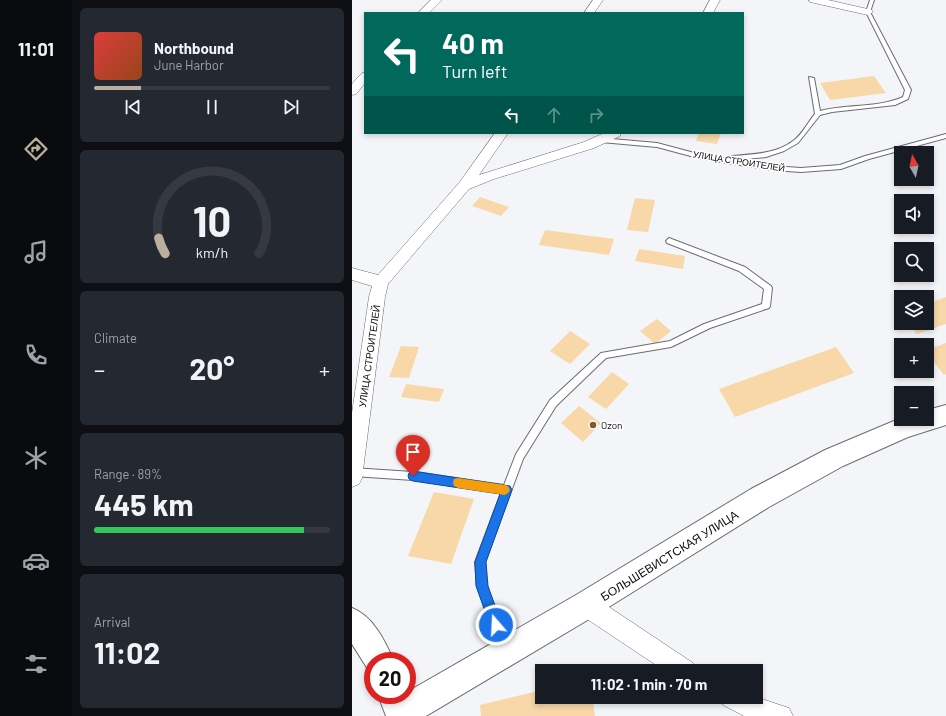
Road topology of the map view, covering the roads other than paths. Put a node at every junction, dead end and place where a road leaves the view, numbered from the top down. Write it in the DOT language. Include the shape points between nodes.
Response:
graph roads {
  1 [pos="436,0"];
  2 [pos="598,0"];
  3 [pos="715,0"];
  4 [pos="814,0"];
  5 [pos="872,0"];
  6 [pos="424,12"];
  7 [pos="590,12"];
  8 [pos="709,12"];
  9 [pos="868,12"];
  10 [pos="364,77"];
  11 [pos="811,78"];
  12 [pos="352,91"];
  13 [pos="818,114"];
  14 [pos="501,134"];
  15 [pos="614,134"];
  16 [pos="945,137"];
  17 [pos="601,140"];
  18 [pos="717,159"];
  19 [pos="464,186"];
  20 [pos="670,241"];
  21 [pos="352,274"];
  22 [pos="381,282"];
  23 [pos="946,414"];
  24 [pos="353,475"];
  25 [pos="507,490"];
  26 [pos="586,606"];
  27 [pos="352,622"];
  28 [pos="505,651"];
  29 [pos="374,652"];
  30 [pos="674,664"];
  31 [pos="745,704"];
  32 [pos="398,708"];
  33 [pos="780,716"];
  1 -- 6 [label="street"];
  2 -- 7 [label="street"];
  3 -- 8 [label="street"];
  4 -- 9 [label="street"];
  5 -- 9 [label="lane"];
  9 -- 13 [label="lane" via="908,90 906,98 895,103"];
  10 -- 12 [label="street"];
  11 -- 13 [label="lane"];
  13 -- 18 [label="lane" via="796,142 782,150 766,155"];
  14 -- 19 [label="street, УЛИЦА СТРОИТЕЛЕЙ"];
  15 -- 17 [label="street, УЛИЦА СТРОИТЕЛЕЙ"];
  16 -- 18 [label="lane, УЛИЦА СТРОИТЕЛЕЙ" via="867,157 841,167 801,170"];
  17 -- 18 [label="lane, УЛИЦА СТРОИТЕЛЕЙ" via="657,145"];
  17 -- 19 [label="street, УЛИЦА СТРОИТЕЛЕЙ"];
  19 -- 22 [label="street, УЛИЦА СТРОИТЕЛЕЙ"];
  20 -- 25 [label="lane" via="742,269 768,288 766,306 707,326 671,344 604,355 553,403 519,457"];
  21 -- 22 [label="street"];
  22 -- 24 [label="street, УЛИЦА СТРОИТЕЛЕЙ"];
  23 -- 26 [label="street, БОЛЬШЕВИСТСКАЯ УЛИЦА" via="904,428 834,458 760,498"];
  24 -- 25 [label="lane" via="413,476"];
  25 -- 28 [label="lane" via="480,562 482,586"];
  26 -- 28 [label="street, БОЛЬШЕВИСТСКАЯ УЛИЦА"];
  26 -- 30 [label="street"];
  27 -- 29 [label="street"];
  28 -- 32 [label="street, БОЛЬШЕВИСТСКАЯ УЛИЦА"];
  31 -- 33 [label="street"];
}
